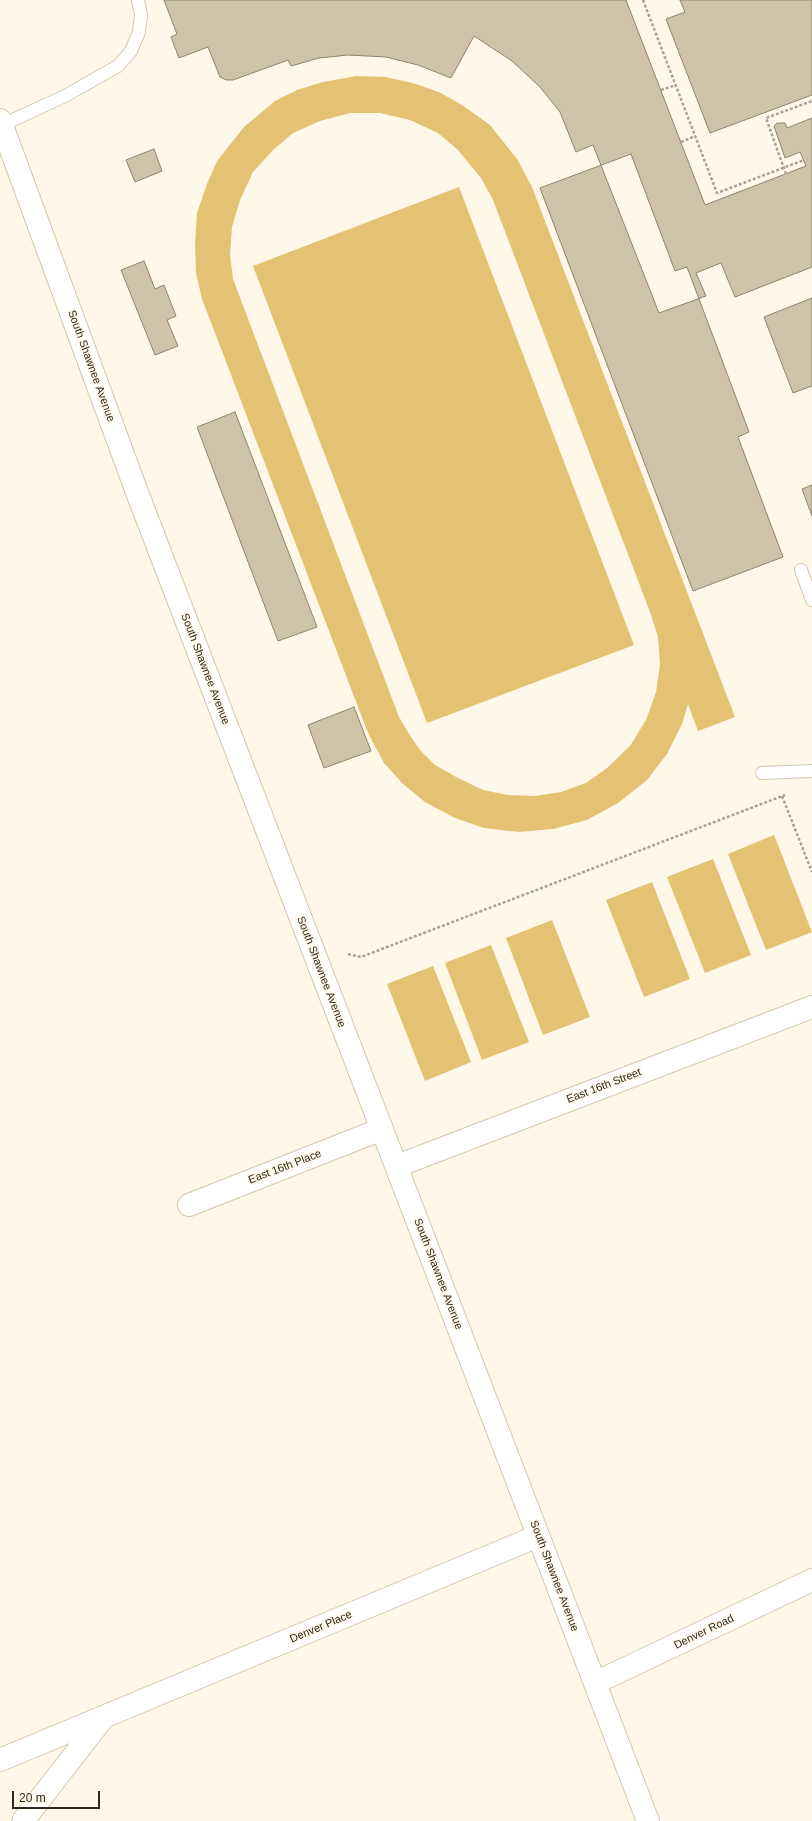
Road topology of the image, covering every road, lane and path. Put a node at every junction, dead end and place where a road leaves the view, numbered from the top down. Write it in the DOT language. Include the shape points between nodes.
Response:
graph roads {
  1 [pos="138,0"];
  2 [pos="643,0"];
  3 [pos="676,85"];
  4 [pos="661,90"];
  5 [pos="812,101"];
  6 [pos="1,123"];
  7 [pos="695,136"];
  8 [pos="681,142"];
  9 [pos="804,160"];
  10 [pos="784,168"];
  11 [pos="786,174"];
  12 [pos="801,570"];
  13 [pos="812,600"];
  14 [pos="812,771"];
  15 [pos="768,773"];
  16 [pos="789,793"];
  17 [pos="782,796"];
  18 [pos="812,872"];
  19 [pos="348,954"];
  20 [pos="812,1007"];
  21 [pos="382,1129"];
  22 [pos="397,1166"];
  23 [pos="189,1205"];
  24 [pos="538,1536"];
  25 [pos="812,1580"];
  26 [pos="595,1683"];
  27 [pos="104,1717"];
  28 [pos="0,1760"];
  29 [pos="24,1821"];
  30 [pos="648,1821"];
  1 -- 6 [label="lane" via="141,15 140,32 131,51 118,66 65,96"];
  2 -- 3 [label="path"];
  3 -- 4 [label="path"];
  3 -- 7 [label="path"];
  5 -- 10 [label="path" via="766,118"];
  6 -- 21 [label="street, South Shawnee Avenue" via="140,501"];
  7 -- 8 [label="path"];
  7 -- 10 [label="path" via="717,193"];
  9 -- 10 [label="path"];
  10 -- 11 [label="path"];
  12 -- 13 [label="lane"];
  14 -- 15 [label="lane"];
  15 -- 17 [label="path"];
  16 -- 17 [label="path"];
  17 -- 18 [label="path"];
  17 -- 19 [label="path" via="361,957"];
  20 -- 22 [label="street, East 16th Street"];
  21 -- 22 [label="street, South Shawnee Avenue"];
  21 -- 23 [label="street, East 16th Place"];
  22 -- 24 [label="street, South Shawnee Avenue"];
  24 -- 26 [label="street, South Shawnee Avenue"];
  24 -- 27 [label="street, Denver Place"];
  25 -- 26 [label="street, Denver Road"];
  26 -- 30 [label="street, South Shawnee Avenue"];
  27 -- 28 [label="street, Denver Place"];
  27 -- 29 [label="street, Denver Place"];
}
